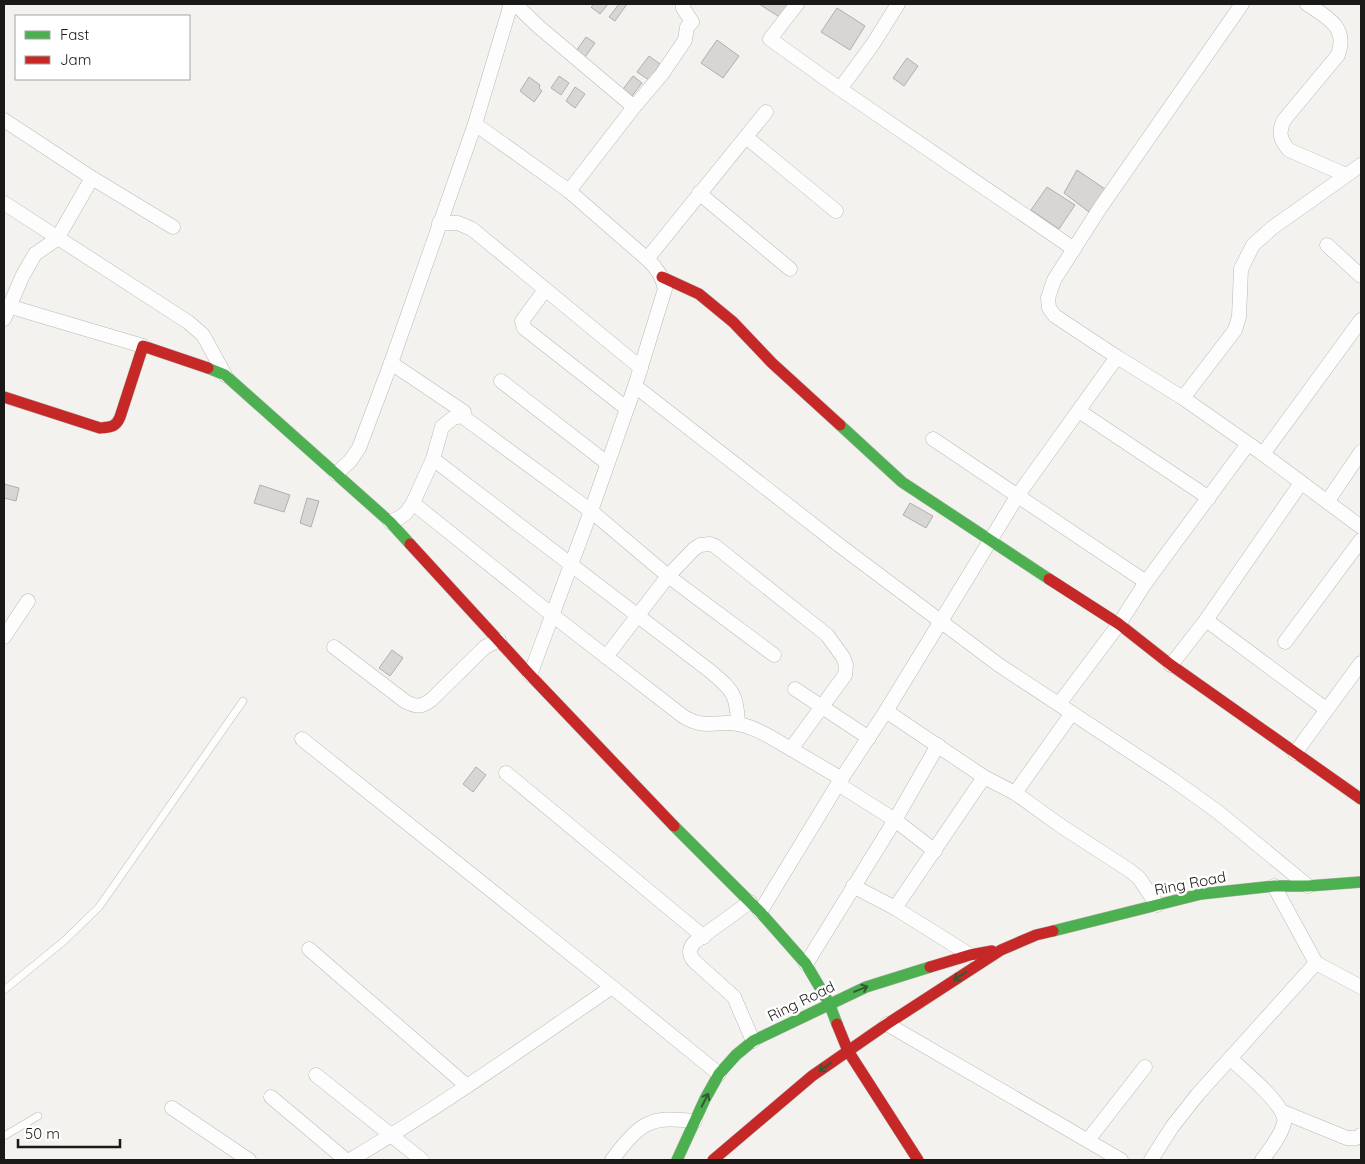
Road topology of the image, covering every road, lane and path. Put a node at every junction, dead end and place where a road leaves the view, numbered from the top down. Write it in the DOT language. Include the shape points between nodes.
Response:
graph roads {
  1 [pos="511,4"];
  2 [pos="515,4"];
  3 [pos="683,4"];
  4 [pos="797,4"];
  5 [pos="898,4"];
  6 [pos="1242,4"];
  7 [pos="1307,4"];
  8 [pos="840,89"];
  9 [pos="634,107"];
  10 [pos="766,112"];
  11 [pos="4,120"];
  12 [pos="475,124"];
  13 [pos="746,137"];
  14 [pos="1361,165"];
  15 [pos="1346,175"];
  16 [pos="92,178"];
  17 [pos="569,191"];
  18 [pos="699,193"];
  19 [pos="4,203"];
  20 [pos="836,211"];
  21 [pos="439,223"];
  22 [pos="173,227"];
  23 [pos="57,239"];
  24 [pos="1327,245"];
  25 [pos="1074,249"];
  26 [pos="647,259"];
  27 [pos="790,269"];
  28 [pos="1361,276"];
  29 [pos="662,277"];
  30 [pos="545,290"];
  31 [pos="6,313"];
  32 [pos="1361,320"];
  33 [pos="143,346"];
  34 [pos="1117,357"];
  35 [pos="391,363"];
  36 [pos="641,368"];
  37 [pos="225,375"];
  38 [pos="501,381"];
  39 [pos="635,386"];
  40 [pos="1183,398"];
  41 [pos="4,399"];
  42 [pos="626,408"];
  43 [pos="1079,411"];
  44 [pos="464,412"];
  45 [pos="933,439"];
  46 [pos="1248,444"];
  47 [pos="1361,452"];
  48 [pos="1263,454"];
  49 [pos="433,459"];
  50 [pos="607,463"];
  51 [pos="336,474"];
  52 [pos="1301,483"];
  53 [pos="1018,495"];
  54 [pos="1209,498"];
  55 [pos="1327,502"];
  56 [pos="413,503"];
  57 [pos="591,511"];
  58 [pos="390,522"];
  59 [pos="1361,527"];
  60 [pos="1361,540"];
  61 [pos="990,541"];
  62 [pos="570,563"];
  63 [pos="668,576"];
  64 [pos="1146,582"];
  65 [pos="28,601"];
  66 [pos="551,614"];
  67 [pos="639,615"];
  68 [pos="1206,620"];
  69 [pos="942,622"];
  70 [pos="1118,624"];
  71 [pos="4,637"];
  72 [pos="499,640"];
  73 [pos="1285,642"];
  74 [pos="334,647"];
  75 [pos="774,655"];
  76 [pos="606,657"];
  77 [pos="1361,663"];
  78 [pos="1170,665"];
  79 [pos="530,674"];
  80 [pos="795,689"];
  81 [pos="243,700"];
  82 [pos="1059,704"];
  83 [pos="822,706"];
  84 [pos="1326,709"];
  85 [pos="886,711"];
  86 [pos="1072,713"];
  87 [pos="738,724"];
  88 [pos="869,738"];
  89 [pos="302,739"];
  90 [pos="938,745"];
  91 [pos="792,749"];
  92 [pos="1294,753"];
  93 [pos="506,774"];
  94 [pos="984,777"];
  95 [pos="840,781"];
  96 [pos="1015,793"];
  97 [pos="1361,799"];
  98 [pos="895,820"];
  99 [pos="934,851"];
  100 [pos="1361,882"];
  101 [pos="853,886"];
  102 [pos="1274,886"];
  103 [pos="1308,886"];
  104 [pos="1157,905"];
  105 [pos="755,907"];
  106 [pos="895,908"];
  107 [pos="704,937"];
  108 [pos="309,949"];
  109 [pos="1001,950"];
  110 [pos="970,955"];
  111 [pos="1316,963"];
  112 [pos="806,964"];
  113 [pos="612,987"];
  114 [pos="1361,987"];
  115 [pos="4,990"];
  116 [pos="829,1003"];
  117 [pos="887,1024"];
  118 [pos="753,1041"];
  119 [pos="848,1051"];
  120 [pos="1230,1058"];
  121 [pos="1145,1067"];
  122 [pos="720,1074"];
  123 [pos="316,1075"];
  124 [pos="467,1086"];
  125 [pos="271,1097"];
  126 [pos="172,1108"];
  127 [pos="1283,1112"];
  128 [pos="38,1116"];
  129 [pos="695,1120"];
  130 [pos="392,1135"];
  131 [pos="1361,1135"];
  132 [pos="4,1136"];
  133 [pos="1088,1140"];
  134 [pos="915,1156"];
  135 [pos="249,1160"];
  136 [pos="346,1160"];
  137 [pos="350,1160"];
  138 [pos="422,1160"];
  139 [pos="612,1160"];
  140 [pos="677,1160"];
  141 [pos="713,1160"];
  142 [pos="928,1160"];
  143 [pos="1121,1160"];
  144 [pos="1150,1160"];
  145 [pos="1262,1160"];
  1 -- 12 [label="street"];
  2 -- 9 [label="street"];
  3 -- 9 [label="street" via="692,22 687,27 685,40"];
  4 -- 8 [label="street" via="770,39"];
  5 -- 8 [label="street"];
  6 -- 25 [label="street"];
  7 -- 15 [label="street" via="1336,26 1342,45 1338,55 1284,120 1280,136 1282,144 1289,150"];
  8 -- 25 [label="street"];
  9 -- 17 [label="street"];
  10 -- 13 [label="street"];
  11 -- 16 [label="street"];
  12 -- 17 [label="street"];
  12 -- 21 [label="street"];
  13 -- 18 [label="street"];
  13 -- 20 [label="street"];
  14 -- 15 [label="street"];
  15 -- 40 [label="street" via="1253,245 1241,269 1239,317 1235,330"];
  16 -- 22 [label="street"];
  16 -- 23 [label="street"];
  17 -- 26 [label="street"];
  18 -- 26 [label="street"];
  18 -- 27 [label="street"];
  19 -- 23 [label="street"];
  21 -- 30 [label="street" via="458,223 472,229"];
  21 -- 35 [label="street"];
  23 -- 31 [label="street" via="35,254"];
  23 -- 37 [label="street" via="188,322 203,335"];
  24 -- 28 [label="street"];
  25 -- 34 [label="street" via="1054,280 1048,298 1049,308 1055,316"];
  26 -- 29 [label="street"];
  29 -- 36 [label="street" via="665,289"];
  29 -- 61 [label="street" via="699,294 733,322 772,363 902,482"];
  30 -- 36 [label="street"];
  30 -- 42 [label="street" via="522,321 524,328"];
  31 -- 33 [label="street"];
  32 -- 48 [label="street"];
  33 -- 37 [label="street"];
  33 -- 41 [label="street" via="120,417 113,427 100,428"];
  34 -- 40 [label="street"];
  34 -- 43 [label="street"];
  35 -- 44 [label="street"];
  35 -- 51 [label="street" via="359,448"];
  36 -- 39 [label="street"];
  37 -- 51 [label="street"];
  38 -- 50 [label="street"];
  39 -- 42 [label="street"];
  39 -- 69 [label="street"];
  40 -- 46 [label="street"];
  42 -- 50 [label="street"];
  43 -- 53 [label="street"];
  43 -- 54 [label="street"];
  45 -- 53 [label="street"];
  46 -- 48 [label="street"];
  46 -- 54 [label="street"];
  47 -- 55 [label="street"];
  48 -- 52 [label="street"];
  49 -- 56 [label="street"];
  49 -- 57 [label="street" via="442,427 453,418 462,416"];
  49 -- 62 [label="street"];
  50 -- 57 [label="street"];
  51 -- 58 [label="street"];
  52 -- 55 [label="street"];
  52 -- 68 [label="street"];
  53 -- 61 [label="street"];
  53 -- 64 [label="street"];
  54 -- 64 [label="street"];
  55 -- 59 [label="street"];
  56 -- 58 [label="street" via="406,513"];
  56 -- 66 [label="street"];
  57 -- 62 [label="street"];
  57 -- 63 [label="street"];
  58 -- 72 [label="street"];
  60 -- 73 [label="street"];
  61 -- 69 [label="street"];
  61 -- 70 [label="street"];
  62 -- 66 [label="street"];
  62 -- 67 [label="street"];
  63 -- 67 [label="street"];
  63 -- 75 [label="street"];
  63 -- 83 [label="street" via="694,549 710,544 810,620 827,635 846,665 845,675"];
  64 -- 70 [label="street"];
  65 -- 71 [label="street"];
  66 -- 76 [label="street"];
  66 -- 79 [label="street"];
  67 -- 76 [label="street"];
  67 -- 87 [label="street" via="727,686 736,699"];
  68 -- 78 [label="street"];
  68 -- 84 [label="street"];
  69 -- 82 [label="street"];
  69 -- 85 [label="street"];
  70 -- 78 [label="street"];
  70 -- 82 [label="street"];
  72 -- 74 [label="street" via="486,647 423,706 406,702"];
  72 -- 79 [label="street"];
  76 -- 87 [label="street" via="692,722"];
  77 -- 84 [label="street"];
  78 -- 92 [label="street"];
  79 -- 105 [label="street"];
  80 -- 83 [label="street"];
  81 -- 115 [label="lane" via="99,907 64,941"];
  82 -- 86 [label="street"];
  83 -- 88 [label="street"];
  83 -- 91 [label="street"];
  84 -- 92 [label="street"];
  85 -- 88 [label="street"];
  85 -- 90 [label="street"];
  86 -- 96 [label="street"];
  86 -- 103 [label="street" via="1218,812"];
  87 -- 91 [label="street"];
  88 -- 95 [label="street"];
  89 -- 113 [label="street"];
  90 -- 94 [label="street"];
  90 -- 98 [label="street"];
  91 -- 95 [label="street"];
  92 -- 97 [label="street"];
  93 -- 107 [label="street"];
  94 -- 96 [label="street"];
  94 -- 99 [label="street"];
  95 -- 98 [label="street"];
  95 -- 105 [label="street"];
  96 -- 104 [label="street" via="1129,870 1139,878"];
  98 -- 99 [label="street"];
  98 -- 101 [label="street"];
  99 -- 106 [label="street"];
  100 -- 103 [label="street, Ring Road"];
  101 -- 106 [label="street"];
  101 -- 112 [label="street"];
  102 -- 103 [label="street, Ring Road"];
  102 -- 104 [label="street, Ring Road" via="1201,894"];
  102 -- 111 [label="street"];
  104 -- 109 [label="street, Ring Road" via="1036,935"];
  105 -- 107 [label="street"];
  105 -- 112 [label="street"];
  106 -- 110 [label="street"];
  107 -- 118 [label="street" via="692,945 690,956 734,997"];
  108 -- 124 [label="street"];
  109 -- 110 [label="street, Ring Road"];
  109 -- 117 [label="street, Ring Road, one-way"];
  116 -- 110 [label="street, Ring Road, one-way" via="866,987"];
  111 -- 114 [label="street"];
  111 -- 120 [label="street"];
  112 -- 116 [label="street"];
  113 -- 122 [label="street"];
  113 -- 124 [label="street"];
  116 -- 118 [label="street, Ring Road"];
  116 -- 119 [label="street"];
  117 -- 119 [label="street, Ring Road"];
  117 -- 133 [label="street"];
  118 -- 122 [label="street, Ring Road"];
  119 -- 134 [label="street"];
  119 -- 141 [label="street, Ring Road, one-way" via="776,1105"];
  120 -- 127 [label="street"];
  120 -- 144 [label="street" via="1172,1127"];
  121 -- 133 [label="street"];
  129 -- 122 [label="street, Ring Road, one-way"];
  123 -- 130 [label="street"];
  124 -- 130 [label="street"];
  125 -- 136 [label="street"];
  126 -- 135 [label="street"];
  127 -- 131 [label="street" via="1347,1138"];
  127 -- 145 [label="street" via="1284,1121 1277,1138"];
  128 -- 132 [label="lane"];
  129 -- 139 [label="street" via="647,1124 623,1144"];
  129 -- 140 [label="street, Ring Road"];
  130 -- 137 [label="street"];
  130 -- 138 [label="street"];
  133 -- 143 [label="street"];
  134 -- 142 [label="street"];
}
